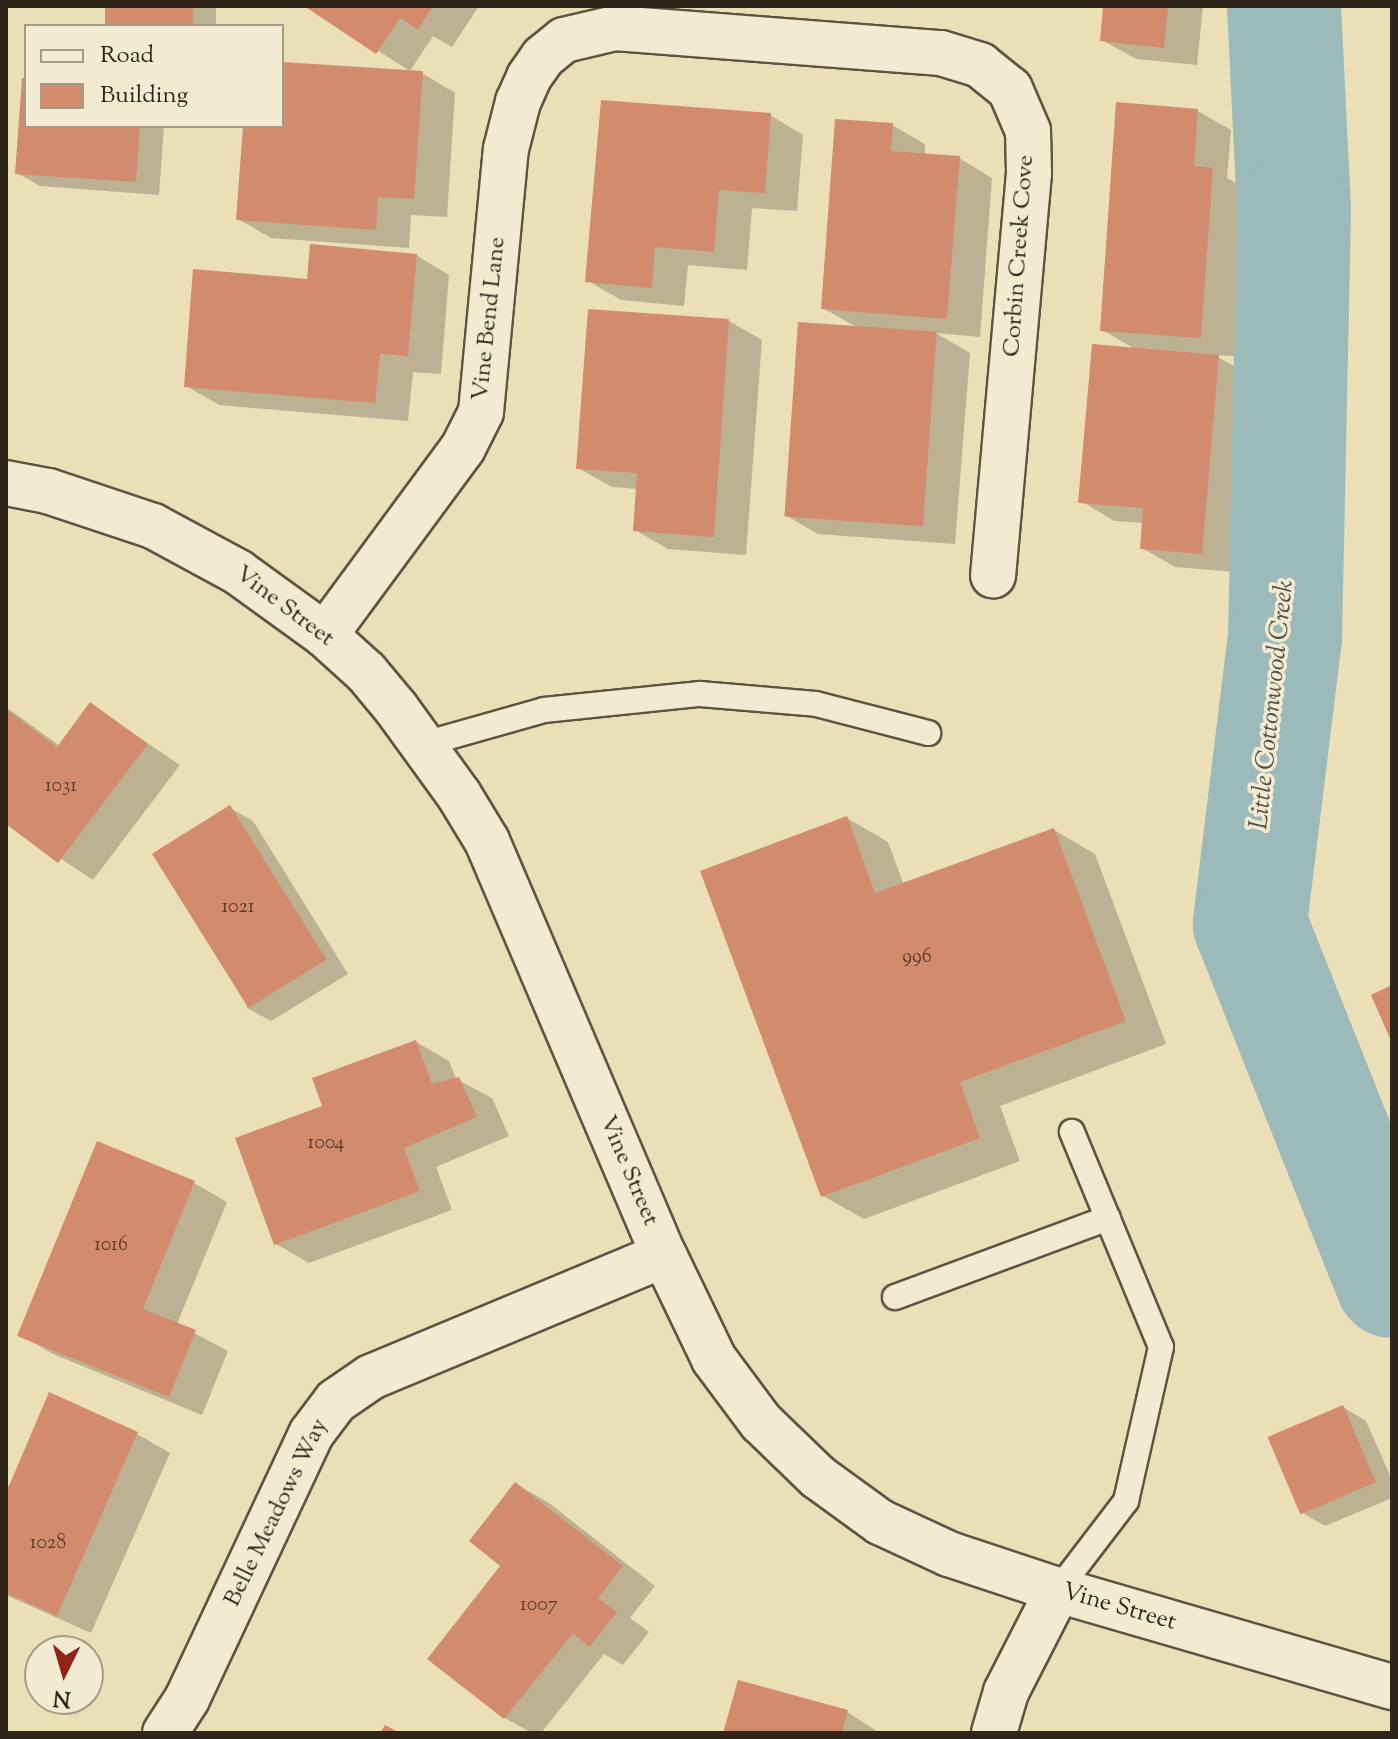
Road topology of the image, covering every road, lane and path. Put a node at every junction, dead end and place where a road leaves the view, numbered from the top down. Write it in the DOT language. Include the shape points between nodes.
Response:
graph roads {
  1 [pos="543,57"];
  2 [pos="6,483"];
  3 [pos="993,575"];
  4 [pos="325,635"];
  5 [pos="928,733"];
  6 [pos="424,744"];
  7 [pos="1072,1132"];
  8 [pos="1108,1218"];
  9 [pos="664,1255"];
  10 [pos="895,1297"];
  11 [pos="1058,1590"];
  12 [pos="1392,1687"];
  13 [pos="165,1733"];
  14 [pos="994,1733"];
  1 -- 3 [label="street, Corbin Creek Cove" via="564,40 590,32 641,28 941,53 980,65 1010,89 1028,131 1029,173"];
  1 -- 4 [label="street, Vine Bend Lane" via="518,102 508,137 485,393 477,422"];
  2 -- 4 [label="street, Vine Street" via="48,491 153,526 238,572"];
  4 -- 6 [label="street, Vine Street" via="366,672"];
  5 -- 6 [label="lane" via="816,704 700,694 544,710"];
  6 -- 9 [label="street, Vine Street" via="459,795 509,889"];
  7 -- 8 [label="lane"];
  8 -- 10 [label="lane"];
  8 -- 11 [label="lane" via="1161,1347 1126,1501"];
  9 -- 11 [label="street, Vine Street" via="714,1359 761,1422 818,1477 913,1540"];
  9 -- 13 [label="street, Belle Meadows Way" via="371,1377 336,1401 311,1434 187,1699"];
  11 -- 12 [label="street, Vine Street"];
  11 -- 14 [label="street" via="1006,1692"];
}
